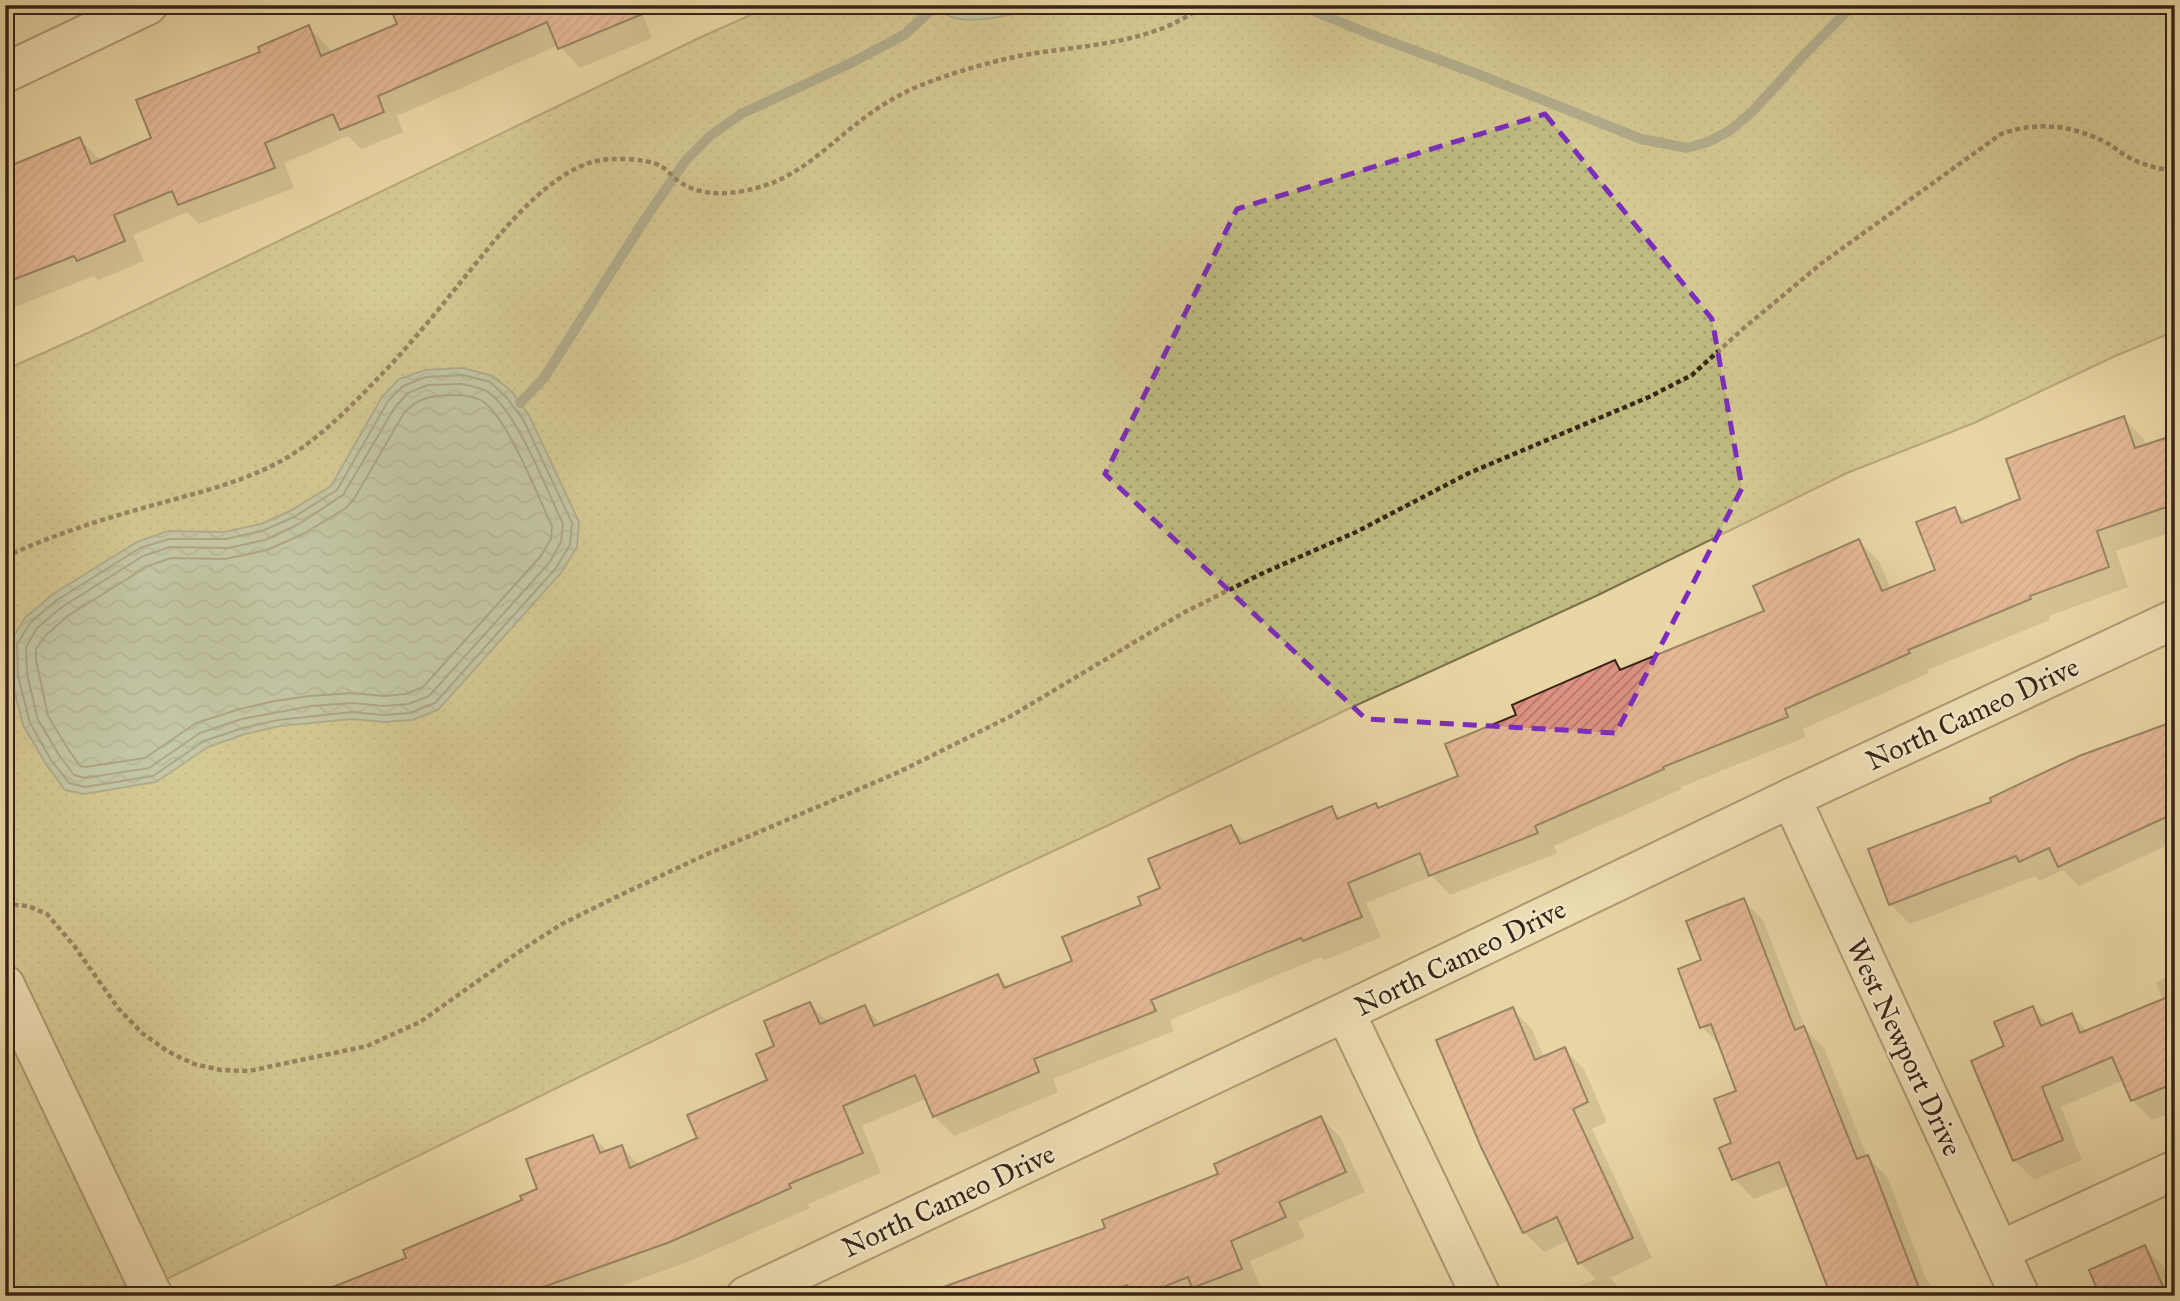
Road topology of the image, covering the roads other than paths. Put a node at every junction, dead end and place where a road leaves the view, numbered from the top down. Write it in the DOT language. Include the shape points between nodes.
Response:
graph roads {
  1 [pos="148,5"];
  2 [pos="5,73"];
  3 [pos="2175,619"];
  4 [pos="1791,798"];
  5 [pos="5,985"];
  6 [pos="1345,1012"];
  7 [pos="2175,1170"];
  8 [pos="1999,1251"];
  9 [pos="153,1296"];
  10 [pos="746,1296"];
  11 [pos="1481,1296"];
  12 [pos="2020,1296"];
  1 -- 2 [label="street"];
  3 -- 4 [label="street, North Cameo Drive"];
  4 -- 6 [label="street, North Cameo Drive"];
  4 -- 8 [label="street, West Newport Drive"];
  5 -- 9 [label="street"];
  6 -- 10 [label="street, North Cameo Drive"];
  6 -- 11 [label="street"];
  7 -- 8 [label="street"];
  8 -- 12 [label="street, West Newport Drive"];
}
